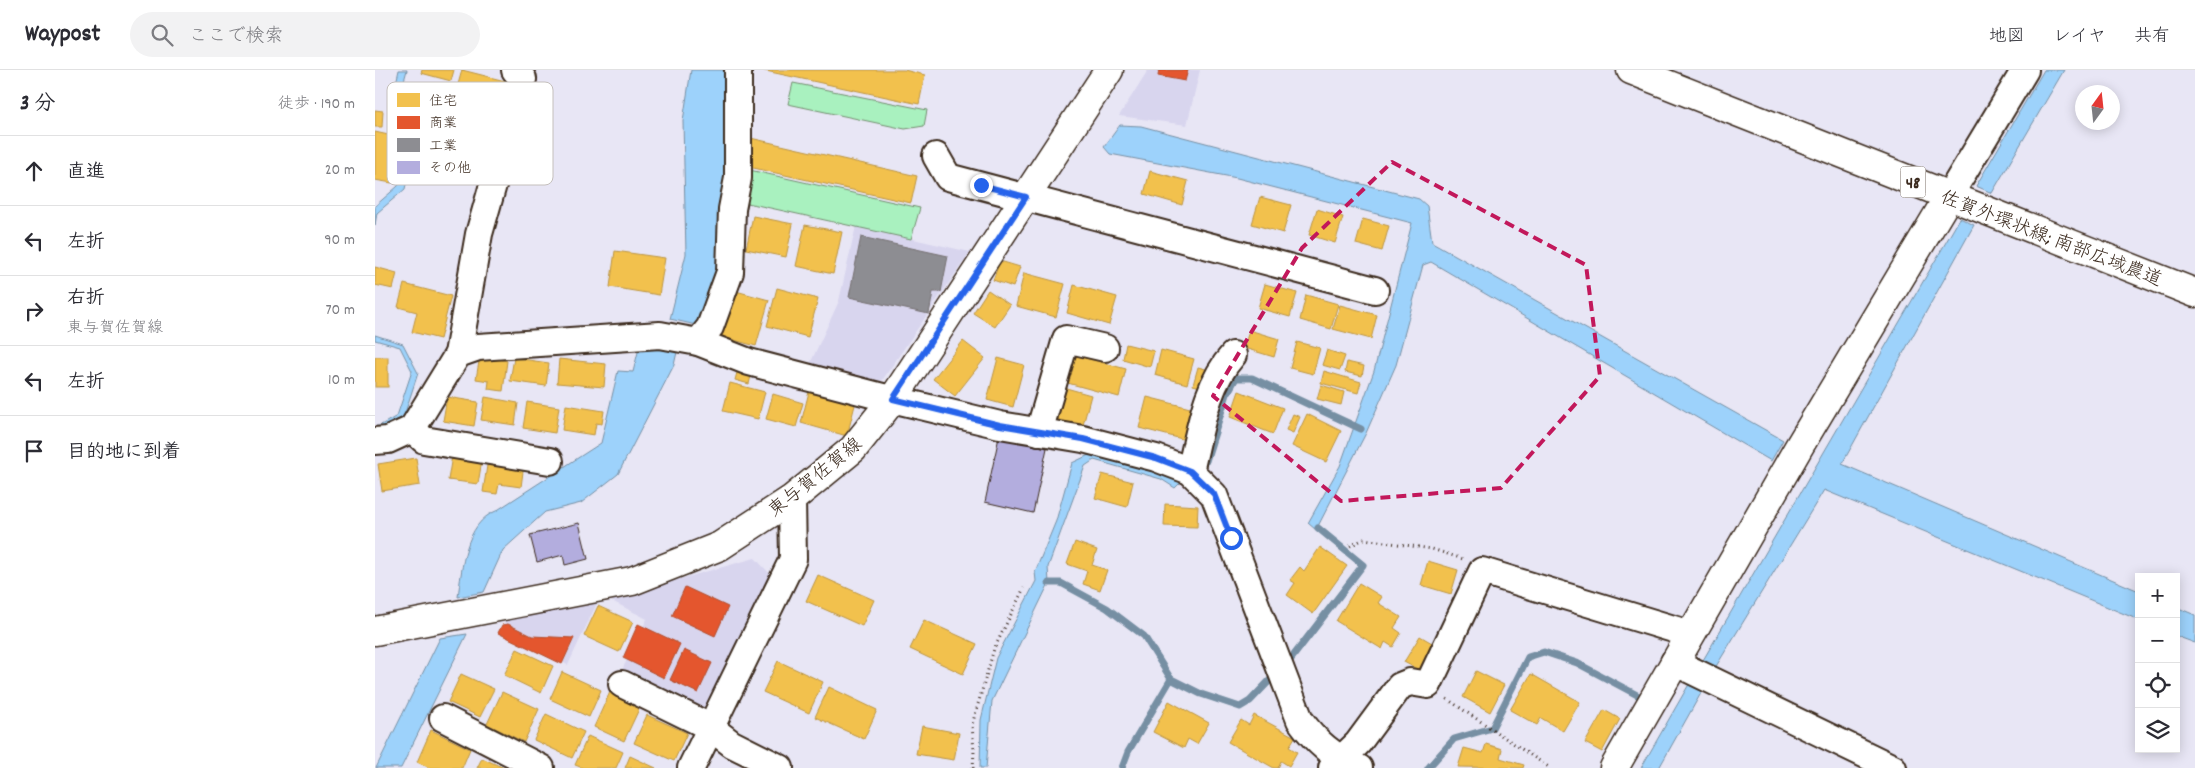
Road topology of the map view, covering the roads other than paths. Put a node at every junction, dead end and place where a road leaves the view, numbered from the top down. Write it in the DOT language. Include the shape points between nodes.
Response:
graph roads {
  1 [pos="515,70"];
  2 [pos="738,70"];
  3 [pos="1109,70"];
  4 [pos="1631,70"];
  5 [pos="2025,70"];
  6 [pos="522,82"];
  7 [pos="936,156"];
  8 [pos="493,185"];
  9 [pos="1949,196"];
  10 [pos="1026,197"];
  11 [pos="1375,290"];
  12 [pos="2195,293"];
  13 [pos="698,342"];
  14 [pos="1105,348"];
  15 [pos="458,354"];
  16 [pos="1233,355"];
  17 [pos="893,399"];
  18 [pos="412,429"];
  19 [pos="1039,432"];
  20 [pos="375,441"];
  21 [pos="549,461"];
  22 [pos="1190,471"];
  23 [pos="792,499"];
  24 [pos="375,631"];
  25 [pos="1690,634"];
  26 [pos="1674,662"];
  27 [pos="622,684"];
  28 [pos="443,718"];
  29 [pos="710,727"];
  30 [pos="1344,766"];
  31 [pos="541,768"];
  32 [pos="691,768"];
  33 [pos="780,768"];
  34 [pos="1614,768"];
  35 [pos="1893,768"];
  1 -- 6 [label="street"];
  2 -- 13 [label="street" via="738,178 732,209 730,272 710,327"];
  3 -- 10 [label="main road, 東与賀佐賀線"];
  4 -- 9 [label="main road, 佐賀外環状線; 南部広域農道 / 48"];
  5 -- 9 [label="street"];
  7 -- 10 [label="street" via="948,177"];
  8 -- 15 [label="street" via="479,234"];
  9 -- 12 [label="main road, 佐賀外環状線; 南部広域農道 / 48"];
  9 -- 25 [label="main road"];
  10 -- 11 [label="street"];
  10 -- 17 [label="main road, 東与賀佐賀線"];
  13 -- 15 [label="street" via="660,335 478,347"];
  13 -- 17 [label="street" via="749,362"];
  14 -- 19 [label="street" via="1066,339"];
  15 -- 18 [label="street"];
  16 -- 22 [label="street" via="1223,365 1209,396"];
  17 -- 19 [label="street"];
  17 -- 23 [label="main road, 東与賀佐賀線" via="853,449"];
  18 -- 20 [label="street" via="388,440"];
  18 -- 21 [label="street" via="424,440"];
  19 -- 22 [label="street" via="1147,455"];
  22 -- 30 [label="street" via="1214,494 1301,720 1315,741"];
  23 -- 24 [label="main road, 東与賀佐賀線" via="720,546 632,582"];
  23 -- 29 [label="street" via="793,559"];
  25 -- 26 [label="main road"];
  25 -- 30 [label="street" via="1483,571 1428,685 1409,682 1400,686"];
  26 -- 34 [label="main road"];
  26 -- 35 [label="street"];
  27 -- 29 [label="street"];
  28 -- 31 [label="street"];
  29 -- 32 [label="street"];
  29 -- 33 [label="street" via="732,744"];
}
